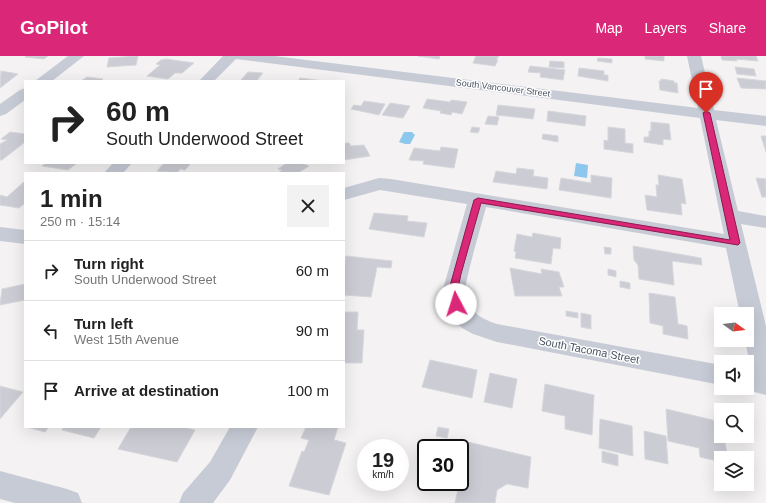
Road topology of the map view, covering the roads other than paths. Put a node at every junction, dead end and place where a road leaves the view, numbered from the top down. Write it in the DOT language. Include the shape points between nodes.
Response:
graph roads {
  1 [pos="78,56"];
  2 [pos="231,56"];
  3 [pos="240,56"];
  4 [pos="694,56"];
  5 [pos="43,80"];
  6 [pos="207,80"];
  7 [pos="24,95"];
  8 [pos="0,111"];
  9 [pos="706,113"];
  10 [pos="766,121"];
  11 [pos="122,164"];
  12 [pos="114,172"];
  13 [pos="345,194"];
  14 [pos="478,200"];
  15 [pos="729,216"];
  16 [pos="766,222"];
  17 [pos="0,234"];
  18 [pos="24,237"];
  19 [pos="735,243"];
  20 [pos="714,374"];
  21 [pos="766,379"];
  22 [pos="754,381"];
  23 [pos="766,384"];
  24 [pos="243,428"];
  25 [pos="0,484"];
  26 [pos="67,503"];
  27 [pos="194,503"];
  1 -- 5 [label="street"];
  2 -- 6 [label="street"];
  3 -- 9 [label="street, South Vancouver Street"];
  4 -- 9 [label="street"];
  7 -- 8 [label="street"];
  9 -- 10 [label="street, South Vancouver Street"];
  9 -- 15 [label="street"];
  11 -- 12 [label="street"];
  13 -- 14 [label="street" via="379,184"];
  14 -- 19 [label="street"];
  14 -- 20 [label="street, South Tacoma Street" via="453,293 461,314 470,322 497,333"];
  15 -- 16 [label="street"];
  15 -- 19 [label="street"];
  17 -- 18 [label="street"];
  19 -- 21 [label="street"];
  22 -- 23 [label="street"];
  24 -- 27 [label="street" via="220,471"];
  25 -- 26 [label="street"];
}
